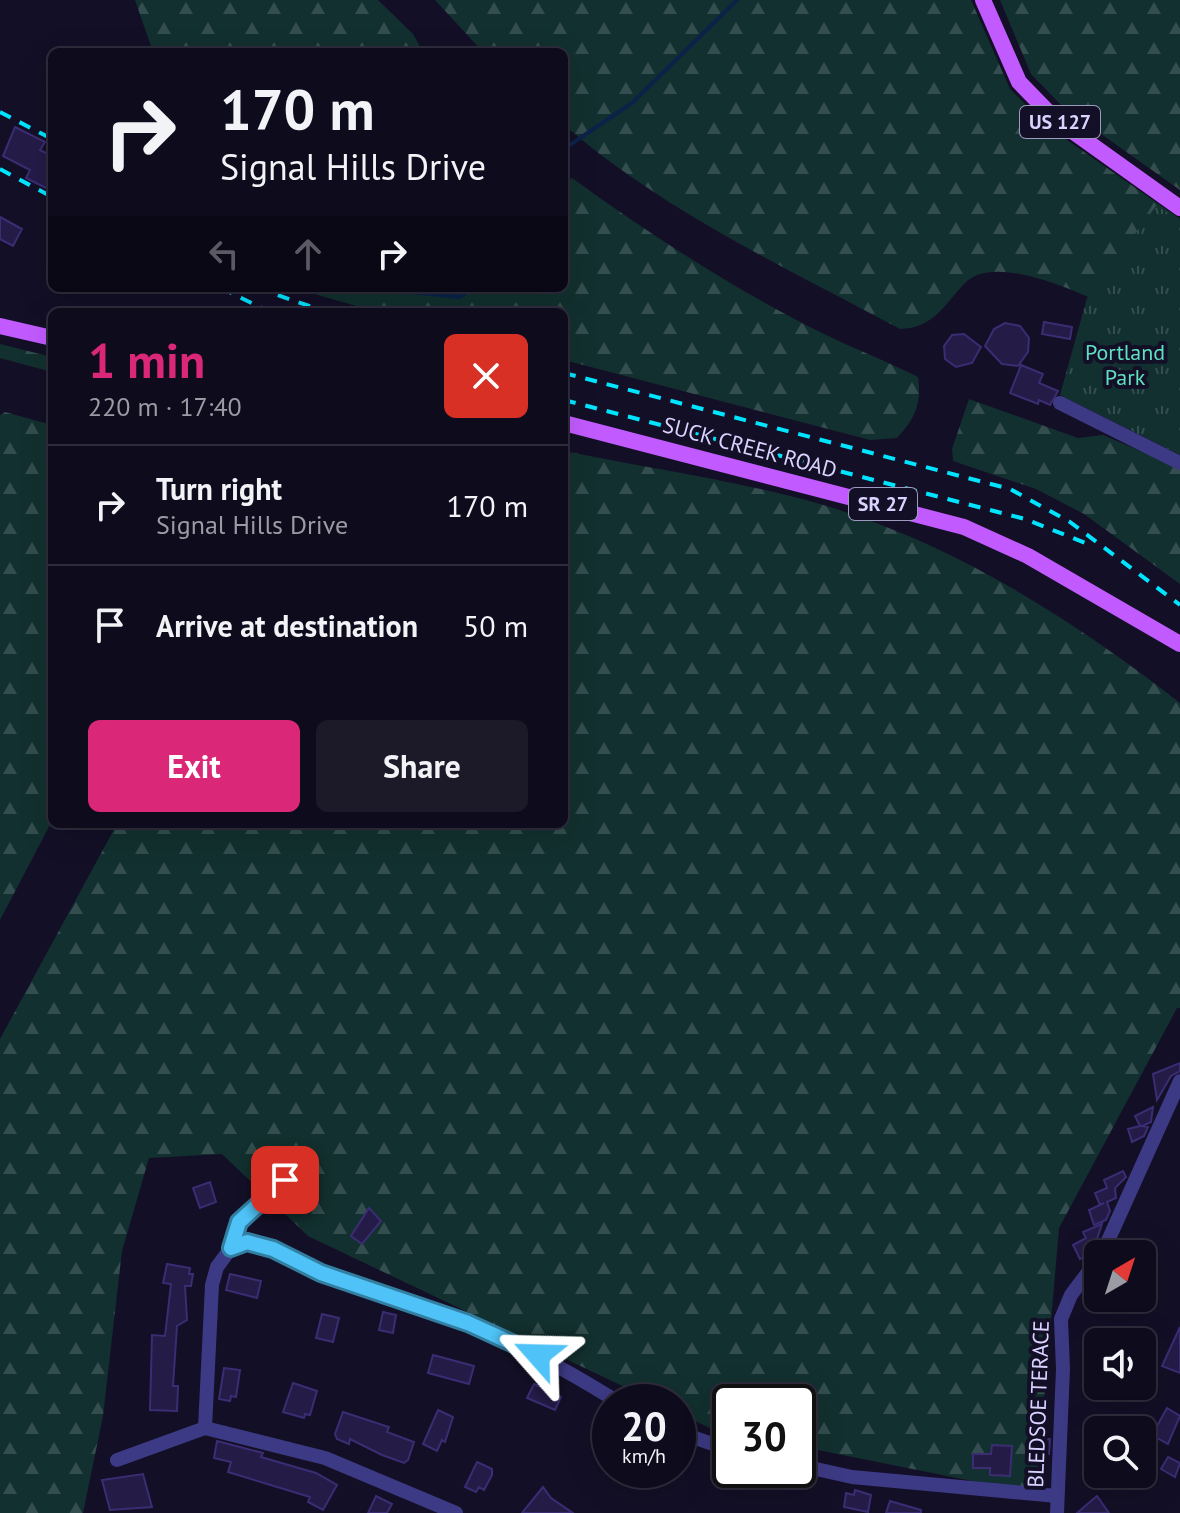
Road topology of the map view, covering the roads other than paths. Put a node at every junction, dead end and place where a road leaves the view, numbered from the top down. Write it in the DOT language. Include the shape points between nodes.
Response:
graph roads {
  1 [pos="983,0"];
  2 [pos="1180,208"];
  3 [pos="0,326"];
  4 [pos="48,337"];
  5 [pos="1060,403"];
  6 [pos="568,424"];
  7 [pos="1180,463"];
  8 [pos="1180,644"];
  9 [pos="1180,1081"];
  10 [pos="285,1180"];
  11 [pos="1108,1240"];
  12 [pos="231,1248"];
  13 [pos="1084,1278"];
  14 [pos="592,1386"];
  15 [pos="205,1428"];
  16 [pos="117,1460"];
  17 [pos="816,1469"];
  18 [pos="1057,1496"];
  19 [pos="456,1513"];
  20 [pos="1057,1513"];
  1 -- 2 [label="main road, US 127" via="1019,82 1054,118"];
  3 -- 4 [label="main road"];
  5 -- 7 [label="street"];
  6 -- 8 [label="main road, SUCK CREEK ROAD / SR 27" via="964,527 1028,556"];
  9 -- 11 [label="street"];
  10 -- 12 [label="street" via="239,1222"];
  12 -- 14 [label="street" via="247,1242 273,1249 321,1273 468,1323"];
  12 -- 15 [label="street" via="212,1285"];
  13 -- 18 [label="street, BLEDSOE TERACE" via="1061,1319"];
  15 -- 16 [label="street"];
  15 -- 19 [label="street" via="325,1458"];
  17 -- 18 [label="street"];
  18 -- 20 [label="street, BLEDSOE TERACE"];
}
